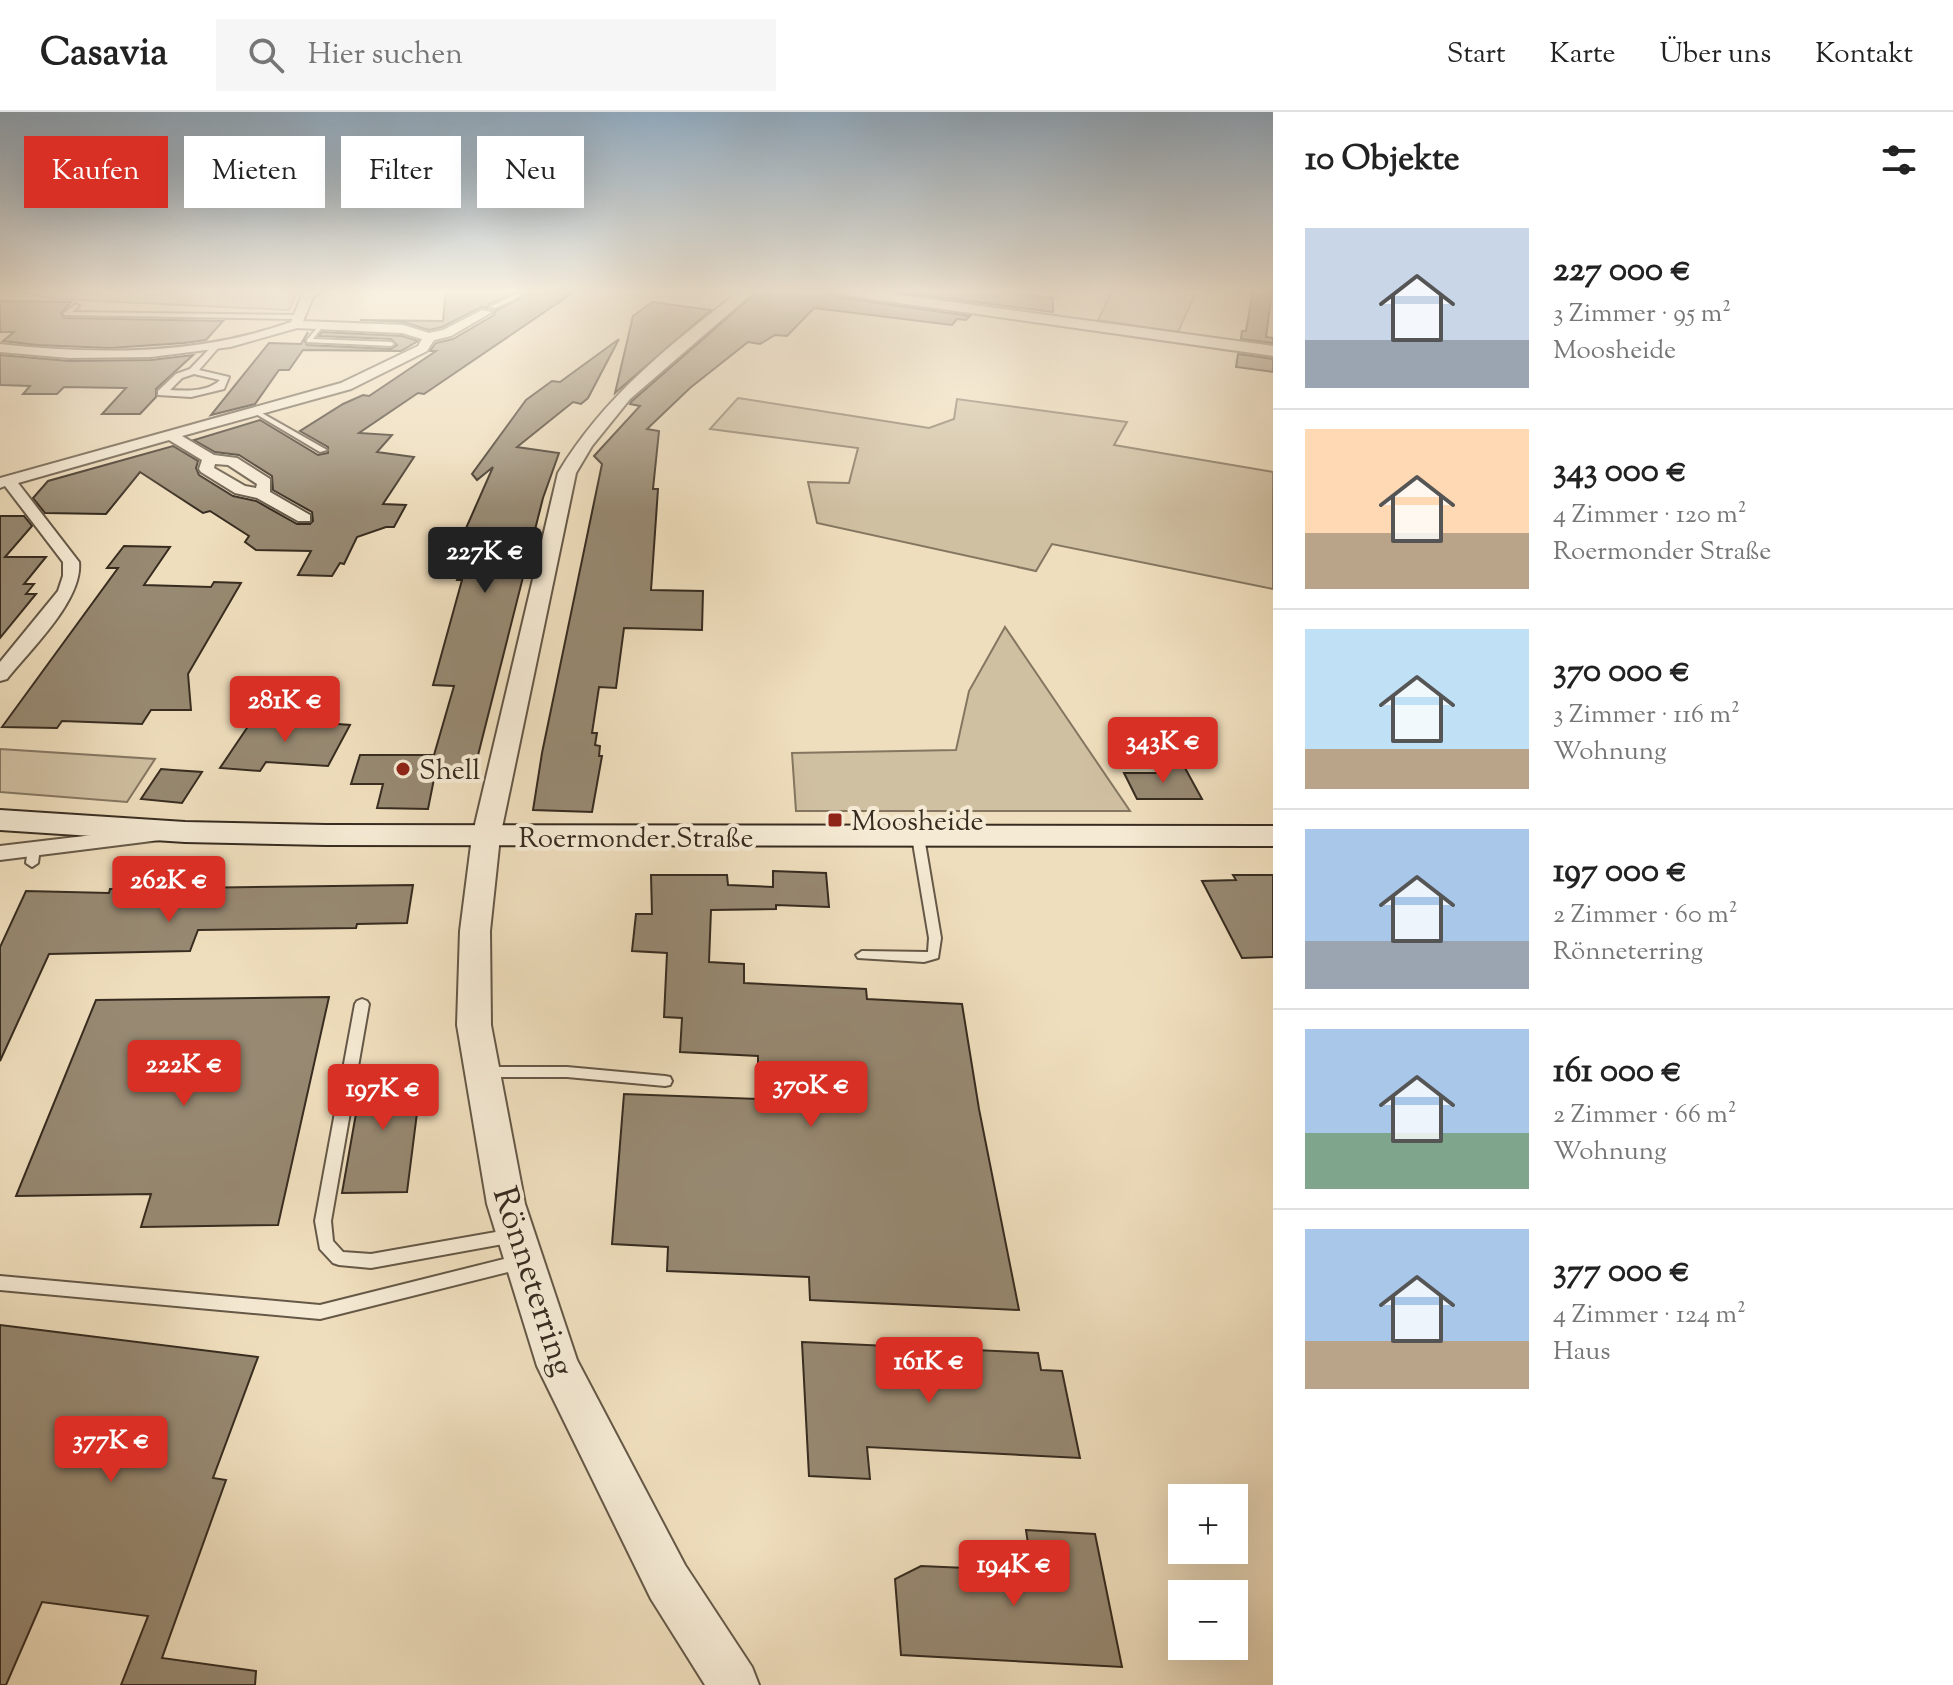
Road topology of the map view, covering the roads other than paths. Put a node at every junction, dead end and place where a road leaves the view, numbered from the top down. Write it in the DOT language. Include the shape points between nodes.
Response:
graph roads {
  1 [pos="200,363"];
  2 [pos="395,363"];
  3 [pos="659,363"];
  4 [pos="193,371"];
  5 [pos="258,413"];
  6 [pos="172,436"];
  7 [pos="323,450"];
  8 [pos="4,482"];
  9 [pos="304,518"];
  10 [pos="0,647"];
  11 [pos="21,648"];
  12 [pos="0,675"];
  13 [pos="6,825"];
  14 [pos="185,832"];
  15 [pos="1273,836"];
  16 [pos="486,837"];
  17 [pos="918,837"];
  18 [pos="0,853"];
  19 [pos="862,955"];
  20 [pos="362,1004"];
  21 [pos="482,1072"];
  22 [pos="665,1081"];
  23 [pos="519,1248"];
  24 [pos="0,1283"];
  25 [pos="734,1685"];
  1 -- 4 [label="street"];
  2 -- 5 [label="street"];
  3 -- 16 [label="street" via="585,438 567,473"];
  4 -- 4 [label="street" via="179,376 162,393 191,394 220,387 226,379"];
  5 -- 6 [label="street"];
  5 -- 7 [label="lane"];
  6 -- 8 [label="street"];
  6 -- 9 [label="street" via="210,459 206,469"];
  8 -- 11 [label="street" via="71,562 66,592"];
  10 -- 11 [label="street"];
  11 -- 12 [label="street"];
  13 -- 14 [label="main road, Roermonder Straße"];
  14 -- 16 [label="main road, Roermonder Straße"];
  14 -- 18 [label="street" via="33,856"];
  15 -- 17 [label="main road, Roermonder Straße"];
  16 -- 17 [label="main road, Roermonder Straße"];
  16 -- 21 [label="street, Rönneterring" via="475,931 474,1025"];
  17 -- 19 [label="lane" via="934,955"];
  20 -- 23 [label="lane" via="323,1221 326,1244 339,1258 371,1261"];
  21 -- 22 [label="lane" via="567,1072"];
  21 -- 23 [label="street, Rönneterring"];
  23 -- 24 [label="lane" via="320,1312"];
  23 -- 25 [label="street, Rönneterring" via="558,1366 668,1582"];
}
